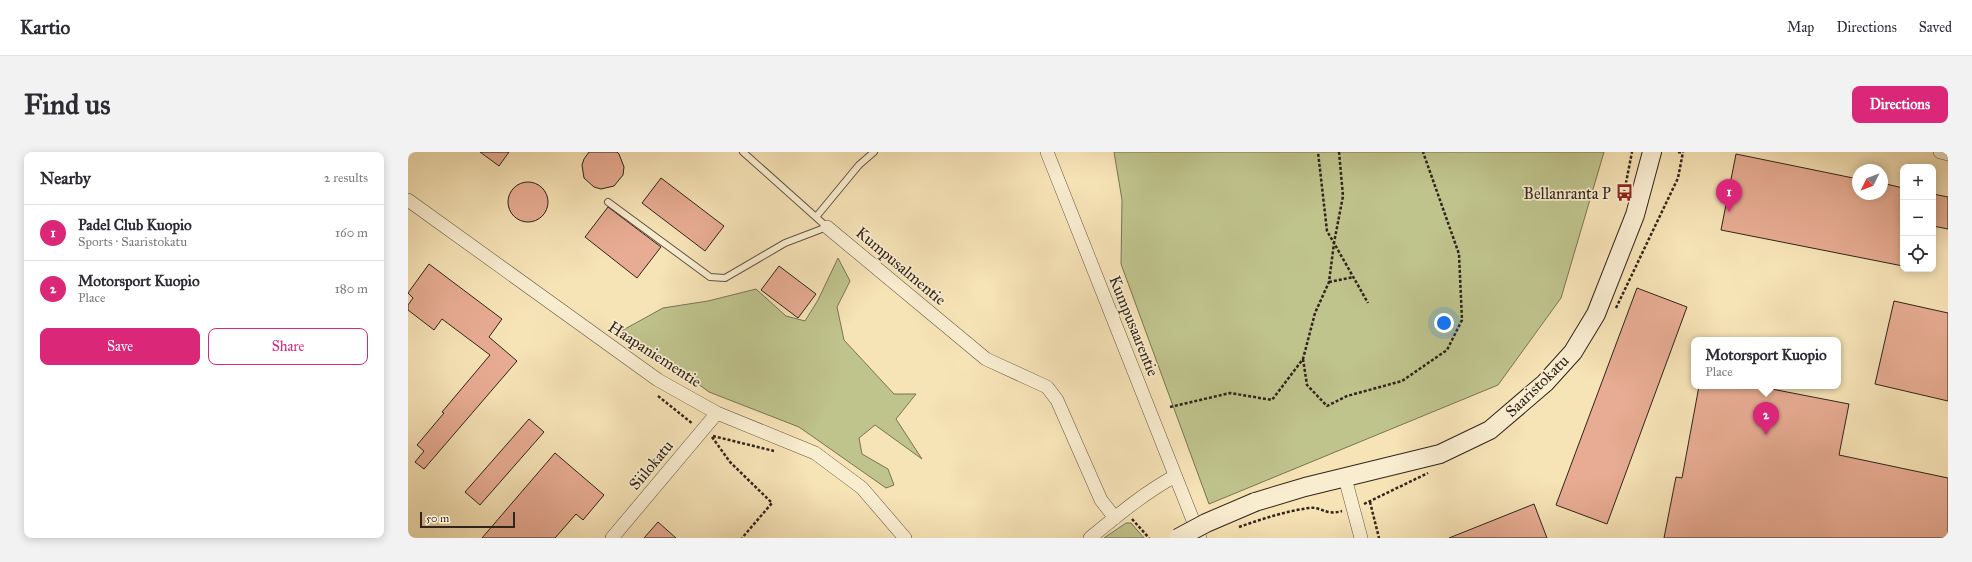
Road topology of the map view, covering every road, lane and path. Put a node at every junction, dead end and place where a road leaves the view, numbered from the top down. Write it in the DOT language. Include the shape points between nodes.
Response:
graph roads {
  1 [pos="743,152"];
  2 [pos="874,152"];
  3 [pos="1047,152"];
  4 [pos="1318,152"];
  5 [pos="1339,152"];
  6 [pos="1424,152"];
  7 [pos="1632,152"];
  8 [pos="1652,152"];
  9 [pos="1678,152"];
  10 [pos="1940,152"];
  11 [pos="1683,153"];
  12 [pos="1948,154"];
  13 [pos="1624,193"];
  14 [pos="408,200"];
  15 [pos="608,202"];
  16 [pos="816,217"];
  17 [pos="827,226"];
  18 [pos="1334,243"];
  19 [pos="1354,277"];
  20 [pos="1329,282"];
  21 [pos="1368,303"];
  22 [pos="1613,314"];
  23 [pos="1303,359"];
  24 [pos="1170,407"];
  25 [pos="717,413"];
  26 [pos="711,435"];
  27 [pos="1434,470"];
  28 [pos="1175,476"];
  29 [pos="1345,478"];
  30 [pos="1370,502"];
  31 [pos="1353,508"];
  32 [pos="1119,514"];
  33 [pos="1260,520"];
  34 [pos="612,538"];
  35 [pos="742,538"];
  36 [pos="905,538"];
  37 [pos="1090,538"];
  38 [pos="1149,538"];
  39 [pos="1178,538"];
  40 [pos="1200,538"];
  41 [pos="1361,538"];
  42 [pos="1379,538"];
  1 -- 16 [label="lane"];
  2 -- 16 [label="lane" via="859,164"];
  3 -- 28 [label="street, Kumpusaarentie"];
  4 -- 18 [label="path" via="1327,231"];
  5 -- 18 [label="path" via="1343,196"];
  6 -- 23 [label="path" via="1459,254 1462,320 1447,350 1402,381 1347,396 1327,406 1307,385"];
  7 -- 13 [label="path"];
  8 -- 29 [label="main road, Saaristokatu" via="1635,215 1596,314 1573,352 1545,383 1490,430 1440,454"];
  9 -- 11 [label="path"];
  10 -- 12 [label="street"];
  11 -- 22 [label="path" via="1678,178"];
  14 -- 25 [label="street, Haapaniementie" via="658,380"];
  15 -- 17 [label="lane" via="710,277 725,278 785,243"];
  16 -- 17 [label="lane"];
  17 -- 32 [label="street, Kumpusalmentie" via="986,359 1048,387 1057,400 1101,500"];
  18 -- 19 [label="path"];
  18 -- 20 [label="path"];
  19 -- 20 [label="path"];
  19 -- 21 [label="path"];
  20 -- 23 [label="path" via="1315,312"];
  23 -- 24 [label="path" via="1272,400 1230,393"];
  25 -- 34 [label="street, Siilokatu"];
  25 -- 36 [label="street, Haapaniementie" via="815,453 862,488"];
  26 -- 35 [label="path" via="730,462 772,503"];
  27 -- 30 [label="path"];
  28 -- 32 [label="street"];
  28 -- 40 [label="street, Kumpusaarentie"];
  29 -- 31 [label="street"];
  29 -- 39 [label="main road, Saaristokatu, bridge" via="1255,502"];
  30 -- 31 [label="path"];
  30 -- 42 [label="path"];
  31 -- 33 [label="path" via="1333,514 1311,507"];
  31 -- 41 [label="street"];
  32 -- 37 [label="street"];
  32 -- 38 [label="path"];
}
